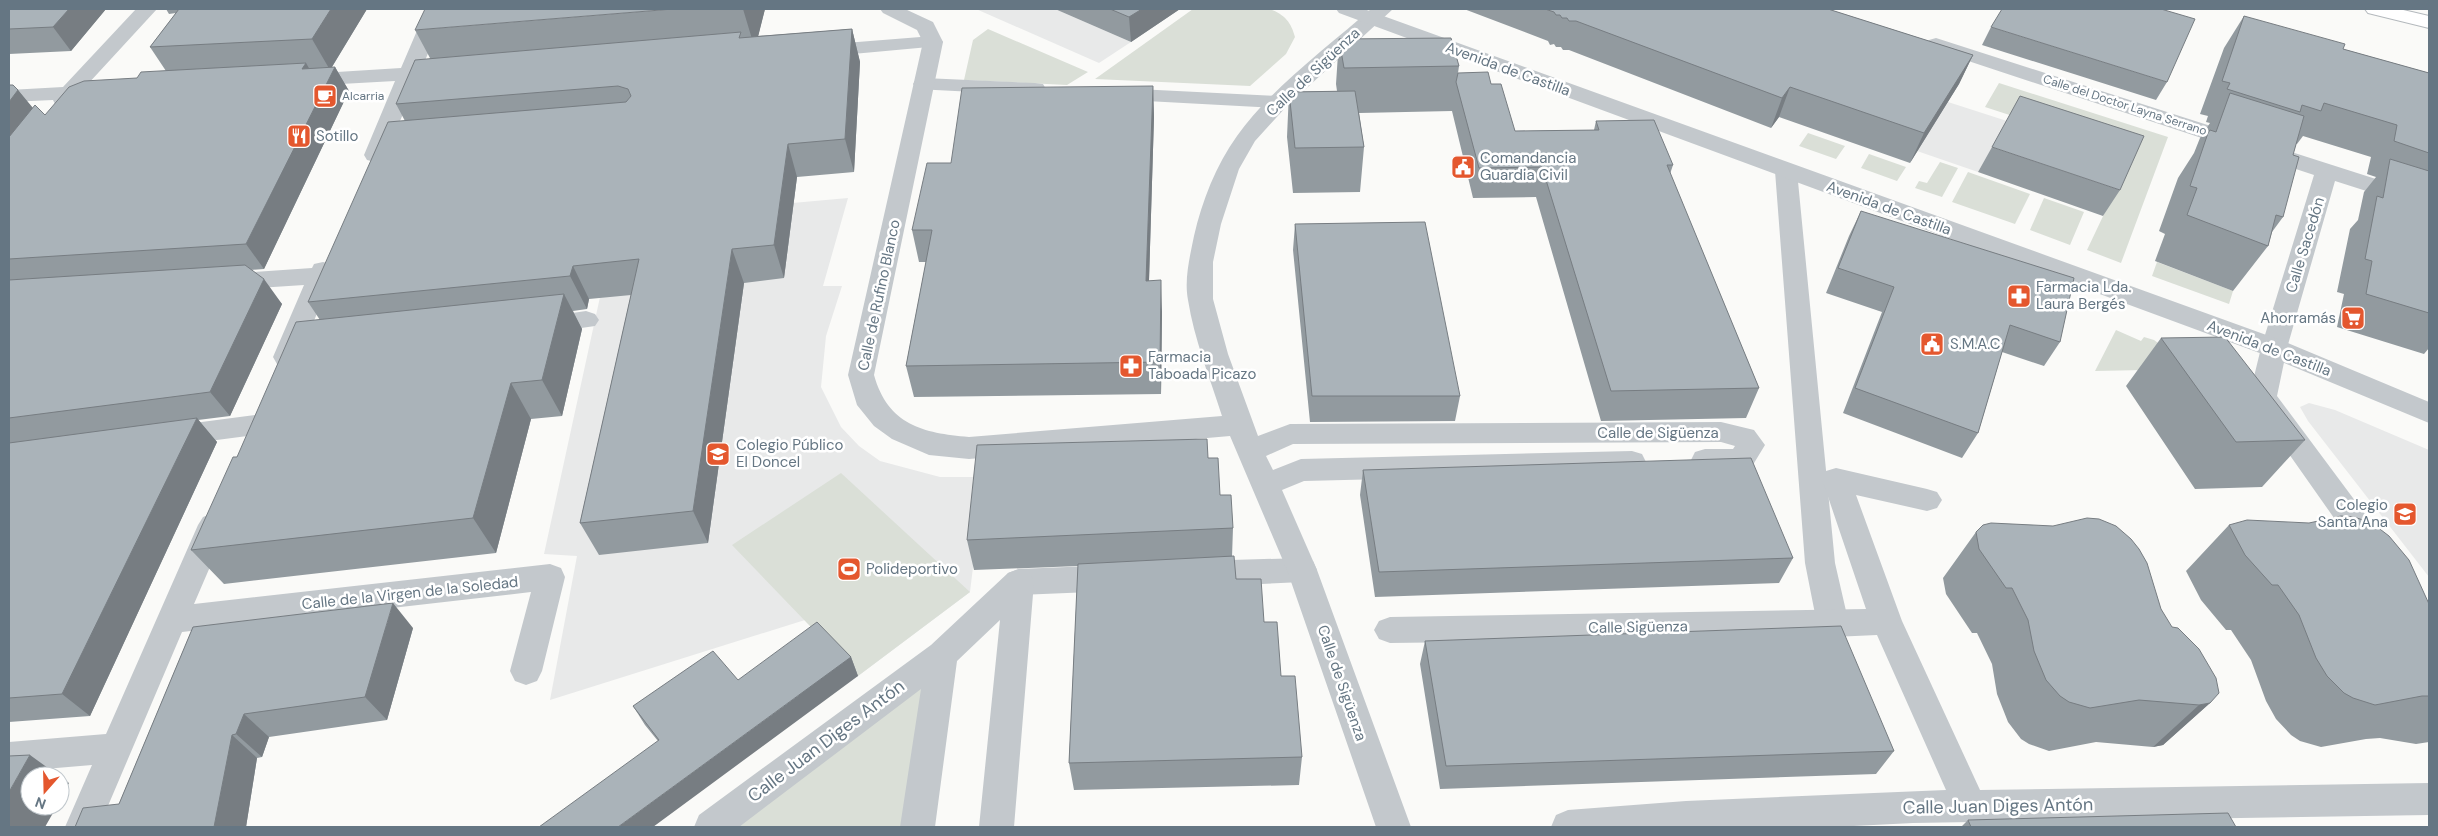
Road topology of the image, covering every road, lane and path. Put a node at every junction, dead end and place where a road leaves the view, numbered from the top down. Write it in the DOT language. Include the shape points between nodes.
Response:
graph roads {
  1 [pos="146,9"];
  2 [pos="445,9"];
  3 [pos="890,9"];
  4 [pos="1346,9"];
  5 [pos="2375,9"];
  6 [pos="1377,14"];
  7 [pos="2429,22"];
  8 [pos="1913,37"];
  9 [pos="933,42"];
  10 [pos="796,53"];
  11 [pos="288,81"];
  12 [pos="411,82"];
  13 [pos="924,84"];
  14 [pos="118,90"];
  15 [pos="1059,91"];
  16 [pos="68,92"];
  17 [pos="1098,93"];
  18 [pos="9,96"];
  19 [pos="1278,102"];
  20 [pos="48,118"];
  21 [pos="1786,171"];
  22 [pos="2327,171"];
  23 [pos="365,177"];
  24 [pos="2429,204"];
  25 [pos="332,249"];
  26 [pos="320,276"];
  27 [pos="202,283"];
  28 [pos="586,320"];
  29 [pos="516,327"];
  30 [pos="318,348"];
  31 [pos="2274,348"];
  32 [pos="288,351"];
  33 [pos="2429,413"];
  34 [pos="255,425"];
  35 [pos="1239,425"];
  36 [pos="146,440"];
  37 [pos="1250,451"];
  38 [pos="244,452"];
  39 [pos="1266,485"];
  40 [pos="1927,500"];
  41 [pos="221,505"];
  42 [pos="2388,569"];
  43 [pos="1302,570"];
  44 [pos="1019,582"];
  45 [pos="172,620"];
  46 [pos="1886,622"];
  47 [pos="1833,624"];
  48 [pos="1390,630"];
  49 [pos="942,655"];
  50 [pos="526,671"];
  51 [pos="116,748"];
  52 [pos="9,757"];
  53 [pos="2429,799"];
  54 [pos="1970,805"];
  55 [pos="1918,817"];
  56 [pos="1687,822"];
  57 [pos="82,827"];
  58 [pos="711,827"];
  59 [pos="918,827"];
  60 [pos="996,827"];
  61 [pos="1392,827"];
  62 [pos="1568,827"];
  1 -- 16 [label="street"];
  2 -- 12 [label="street" via="426,33"];
  3 -- 9 [label="street" via="926,26"];
  4 -- 6 [label="street, Avenida de Castilla"];
  5 -- 7 [label="highway"];
  6 -- 19 [label="street, Calle de Sigüenza"];
  6 -- 21 [label="street, Avenida de Castilla"];
  8 -- 22 [label="street, Calle del Doctor Layna Serrano"];
  9 -- 10 [label="street"];
  9 -- 13 [label="street, Calle de Rufino Blanco"];
  11 -- 12 [label="street"];
  12 -- 23 [label="street" via="387,149"];
  13 -- 15 [label="street"];
  13 -- 35 [label="street, Calle de Rufino Blanco" via="861,375 868,398 884,419 902,432 929,444 969,448"];
  14 -- 16 [label="street"];
  16 -- 18 [label="street"];
  16 -- 20 [label="street"];
  17 -- 19 [label="street"];
  19 -- 35 [label="street, Calle de Sigüenza" via="1246,138 1228,169 1209,224 1201,262 1200,299"];
  21 -- 31 [label="street, Avenida de Castilla"];
  21 -- 47 [label="street" via="1820,562"];
  22 -- 24 [label="street, Calle del Doctor Layna Serrano"];
  22 -- 31 [label="street, Calle Sacedón"];
  25 -- 26 [label="street"];
  26 -- 27 [label="street"];
  26 -- 32 [label="street"];
  28 -- 29 [label="street"];
  30 -- 32 [label="street"];
  31 -- 33 [label="street, Avenida de Castilla"];
  31 -- 42 [label="street, Calle Sacedón" via="2263,397"];
  32 -- 34 [label="street"];
  34 -- 36 [label="street"];
  34 -- 38 [label="street"];
  35 -- 37 [label="street, Calle de Sigüenza"];
  37 -- 39 [label="street, Calle de Sigüenza"];
  37 -- 39 [label="street, Calle de Sigüenza" via="1290,434 1721,432 1744,437 1750,445 1741,460 1301,470"];
  39 -- 43 [label="street, Calle de Sigüenza"];
  40 -- 46 [label="street" via="1836,479"];
  41 -- 45 [label="street"];
  43 -- 44 [label="street"];
  43 -- 61 [label="street, Calle de Sigüenza"];
  44 -- 49 [label="street, Calle Juan Diges Antón"];
  44 -- 60 [label="street"];
  45 -- 50 [label="street, Calle de la Virgen de la Soledad" via="550,577"];
  45 -- 51 [label="street"];
  46 -- 47 [label="street, Calle Sigüenza"];
  46 -- 54 [label="street"];
  47 -- 48 [label="street, Calle Sigüenza"];
  49 -- 58 [label="street, Calle Juan Diges Antón"];
  49 -- 59 [label="street"];
  51 -- 52 [label="street"];
  51 -- 57 [label="street"];
  53 -- 54 [label="street, Calle Juan Diges Antón"];
  54 -- 55 [label="street, Calle Juan Diges Antón"];
  55 -- 56 [label="street, Calle Juan Diges Antón"];
  56 -- 62 [label="street, Calle Juan Diges Antón"];
}
